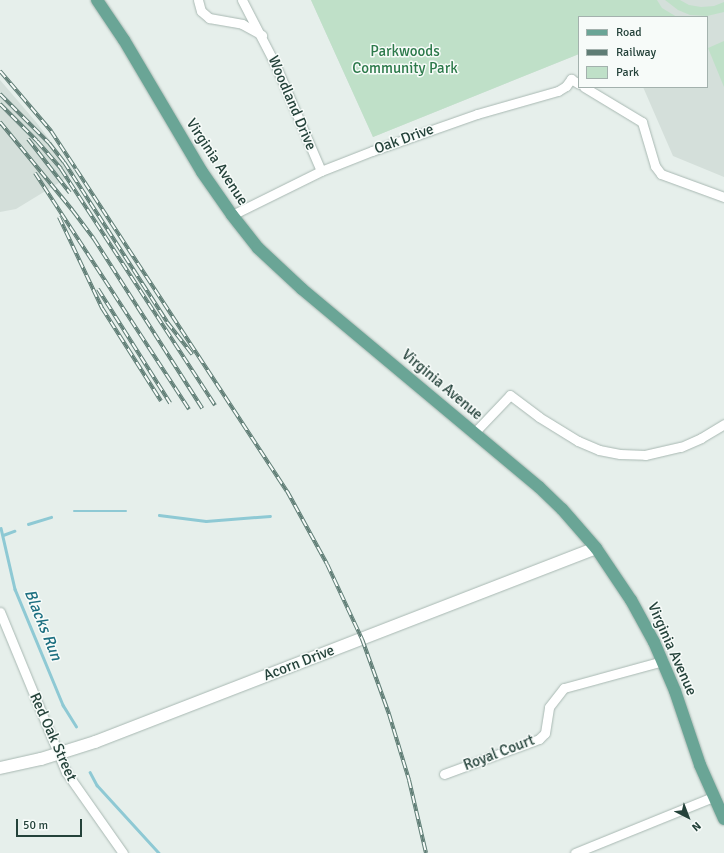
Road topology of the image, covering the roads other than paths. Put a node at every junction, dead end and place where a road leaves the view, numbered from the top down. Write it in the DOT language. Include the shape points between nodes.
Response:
graph roads {
  1 [pos="97,0"];
  2 [pos="198,0"];
  3 [pos="242,0"];
  4 [pos="262,35"];
  5 [pos="578,83"];
  6 [pos="586,88"];
  7 [pos="321,171"];
  8 [pos="724,198"];
  9 [pos="232,215"];
  10 [pos="724,424"];
  11 [pos="474,433"];
  12 [pos="596,548"];
  13 [pos="0,612"];
  14 [pos="663,661"];
  15 [pos="57,754"];
  16 [pos="0,768"];
  17 [pos="444,774"];
  18 [pos="713,797"];
  19 [pos="724,819"];
  20 [pos="124,853"];
  21 [pos="575,853"];
  1 -- 9 [label="main road, Virginia Avenue" via="124,40 197,166"];
  2 -- 4 [label="street" via="201,11 209,18 242,24"];
  3 -- 4 [label="street, Woodland Drive"];
  4 -- 7 [label="street, Woodland Drive"];
  5 -- 7 [label="street, Oak Drive" via="571,79 566,86 558,90 429,130"];
  6 -- 8 [label="street" via="642,122 655,166 661,174"];
  7 -- 9 [label="street, Oak Drive"];
  9 -- 11 [label="main road, Virginia Avenue" via="258,248 292,282"];
  10 -- 11 [label="street" via="681,447 645,454 620,454 599,450 578,441 510,395"];
  11 -- 12 [label="main road, Virginia Avenue" via="553,500"];
  12 -- 14 [label="main road, Virginia Avenue" via="631,600"];
  12 -- 15 [label="street, Acorn Drive" via="96,742"];
  13 -- 15 [label="street, Red Oak Street"];
  14 -- 17 [label="street, Royal Court" via="564,688 549,707 545,733 539,739"];
  14 -- 18 [label="main road, Virginia Avenue"];
  15 -- 16 [label="street, Acorn Drive"];
  15 -- 20 [label="street, Red Oak Street" via="83,799"];
  18 -- 19 [label="main road, Virginia Avenue"];
  18 -- 21 [label="street"];
}
